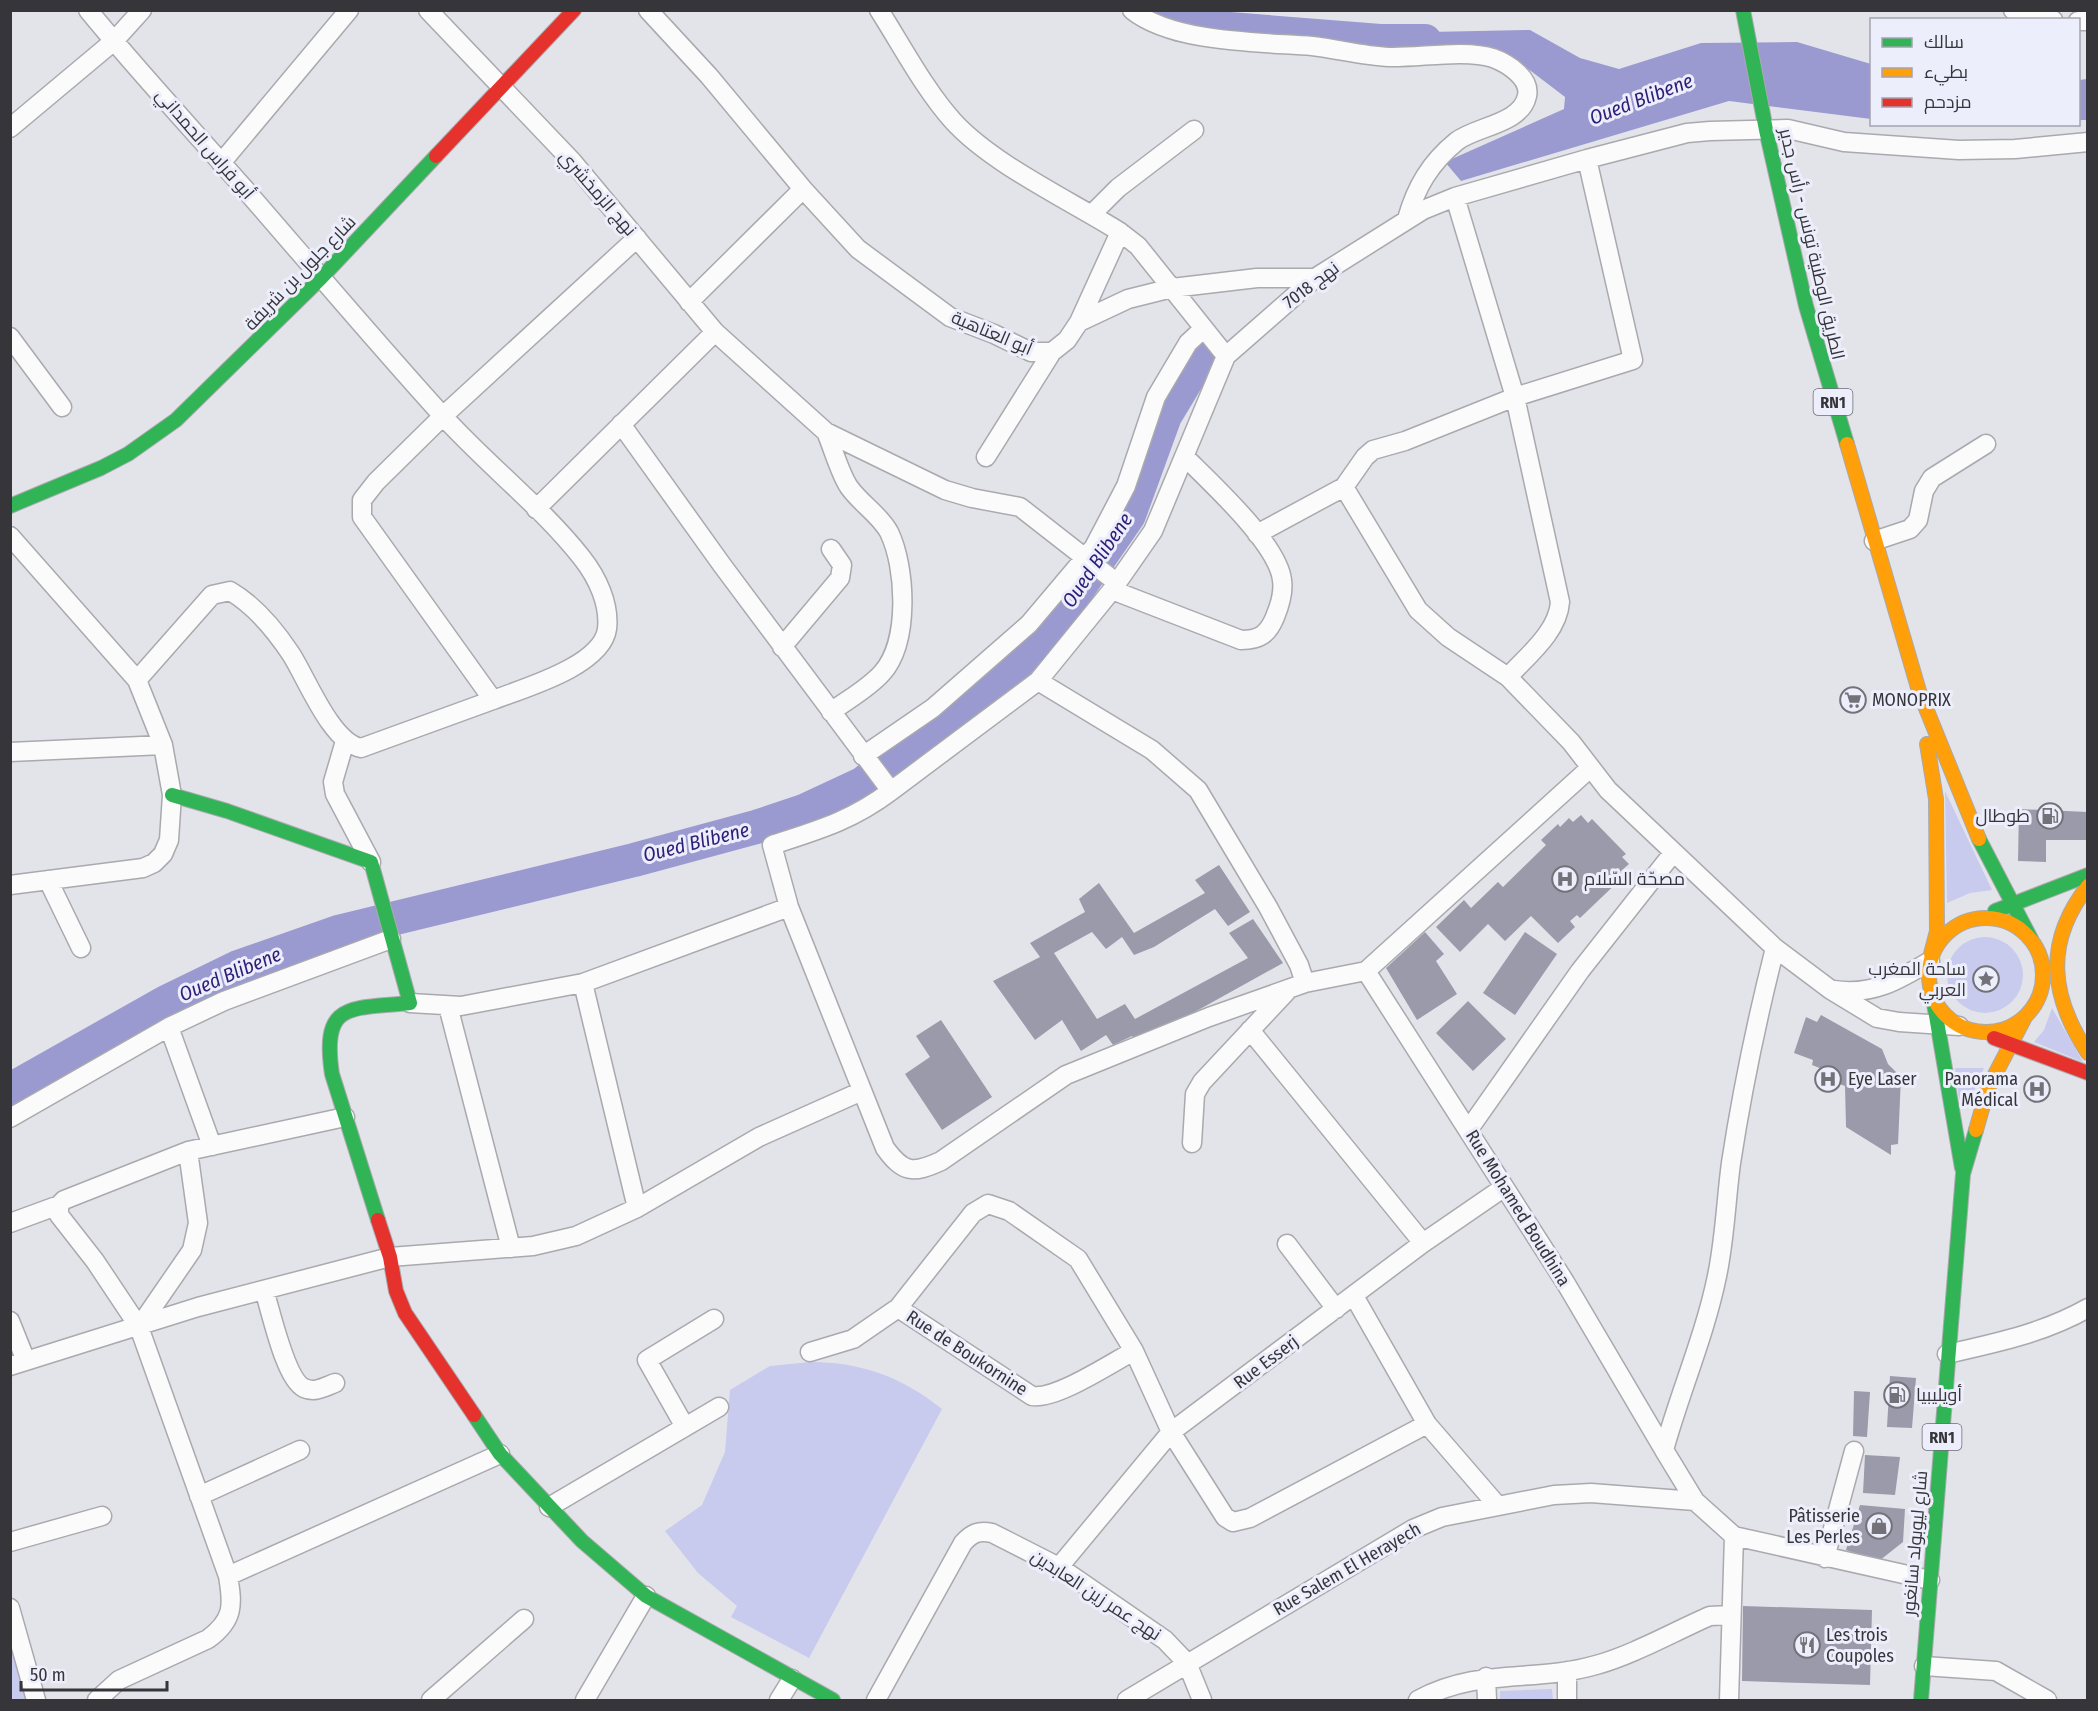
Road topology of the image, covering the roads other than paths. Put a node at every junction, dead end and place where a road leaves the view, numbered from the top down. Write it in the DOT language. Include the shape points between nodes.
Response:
graph roads {
  1 [pos="88,10"];
  2 [pos="142,10"];
  3 [pos="349,10"];
  4 [pos="428,10"];
  5 [pos="574,10"];
  6 [pos="648,10"];
  7 [pos="879,10"];
  8 [pos="1132,10"];
  9 [pos="1743,10"];
  10 [pos="2013,10"];
  11 [pos="2045,18"];
  12 [pos="114,42"];
  13 [pos="502,88"];
  14 [pos="10,128"];
  15 [pos="1194,130"];
  16 [pos="1766,130"];
  17 [pos="2088,142"];
  18 [pos="1587,159"];
  19 [pos="221,163"];
  20 [pos="803,189"];
  21 [pos="1455,197"];
  22 [pos="1092,214"];
  23 [pos="1407,219"];
  24 [pos="1120,232"];
  25 [pos="637,238"];
  26 [pos="321,278"];
  27 [pos="1315,278"];
  28 [pos="1172,288"];
  29 [pos="689,302"];
  30 [pos="1079,322"];
  31 [pos="1203,329"];
  32 [pos="715,332"];
  33 [pos="10,337"];
  34 [pos="1052,352"];
  35 [pos="1226,356"];
  36 [pos="1515,397"];
  37 [pos="62,407"];
  38 [pos="443,416"];
  39 [pos="621,424"];
  40 [pos="826,432"];
  41 [pos="1986,444"];
  42 [pos="986,457"];
  43 [pos="1185,457"];
  44 [pos="1344,488"];
  45 [pos="10,506"];
  46 [pos="536,509"];
  47 [pos="1257,534"];
  48 [pos="10,536"];
  49 [pos="1874,541"];
  50 [pos="831,549"];
  51 [pos="1087,557"];
  52 [pos="1113,584"];
  53 [pos="782,647"];
  54 [pos="1508,677"];
  55 [pos="137,680"];
  56 [pos="1038,681"];
  57 [pos="1918,691"];
  58 [pos="493,700"];
  59 [pos="831,712"];
  60 [pos="345,741"];
  61 [pos="163,745"];
  62 [pos="10,752"];
  63 [pos="866,761"];
  64 [pos="1589,769"];
  65 [pos="889,788"];
  66 [pos="172,795"];
  67 [pos="1673,853"];
  68 [pos="371,862"];
  69 [pos="2088,874"];
  70 [pos="48,880"];
  71 [pos="10,885"];
  72 [pos="2088,886"];
  73 [pos="2013,904"];
  74 [pos="789,907"];
  75 [pos="1976,918"];
  76 [pos="390,934"];
  77 [pos="2031,939"];
  78 [pos="81,948"];
  79 [pos="1775,948"];
  80 [pos="1930,959"];
  81 [pos="1366,971"];
  82 [pos="582,982"];
  83 [pos="1297,986"];
  84 [pos="1831,990"];
  85 [pos="1933,998"];
  86 [pos="410,1003"];
  87 [pos="448,1006"];
  88 [pos="2025,1017"];
  89 [pos="1938,1024"];
  90 [pos="169,1027"];
  91 [pos="1967,1028"];
  92 [pos="1250,1030"];
  93 [pos="2011,1044"];
  94 [pos="2088,1053"];
  95 [pos="2088,1074"];
  96 [pos="862,1091"];
  97 [pos="345,1117"];
  98 [pos="10,1118"];
  99 [pos="1469,1129"];
  100 [pos="1192,1143"];
  101 [pos="212,1146"];
  102 [pos="188,1151"];
  103 [pos="1963,1174"];
  104 [pos="1503,1188"];
  105 [pos="59,1205"];
  106 [pos="637,1208"];
  107 [pos="10,1223"];
  108 [pos="1423,1243"];
  109 [pos="1287,1244"];
  110 [pos="511,1248"];
  111 [pos="390,1257"];
  112 [pos="264,1290"];
  113 [pos="1354,1296"];
  114 [pos="898,1308"];
  115 [pos="2088,1308"];
  116 [pos="1336,1309"];
  117 [pos="714,1318"];
  118 [pos="10,1321"];
  119 [pos="139,1327"];
  120 [pos="1134,1351"];
  121 [pos="810,1352"];
  122 [pos="1947,1354"];
  123 [pos="18,1363"];
  124 [pos="335,1383"];
  125 [pos="719,1407"];
  126 [pos="1427,1424"];
  127 [pos="685,1427"];
  128 [pos="1171,1432"];
  129 [pos="300,1450"];
  130 [pos="1664,1450"];
  131 [pos="1854,1450"];
  132 [pos="500,1454"];
  133 [pos="199,1496"];
  134 [pos="1695,1501"];
  135 [pos="1497,1505"];
  136 [pos="549,1507"];
  137 [pos="102,1516"];
  138 [pos="1734,1536"];
  139 [pos="10,1542"];
  140 [pos="1825,1558"];
  141 [pos="1059,1567"];
  142 [pos="228,1576"];
  143 [pos="1930,1580"];
  144 [pos="646,1596"];
  145 [pos="10,1608"];
  146 [pos="1730,1615"];
  147 [pos="524,1619"];
  148 [pos="1187,1663"];
  149 [pos="1924,1666"];
  150 [pos="1566,1671"];
  151 [pos="1486,1677"];
  152 [pos="792,1679"];
  153 [pos="36,1701"];
  154 [pos="97,1701"];
  155 [pos="431,1701"];
  156 [pos="585,1701"];
  157 [pos="779,1701"];
  158 [pos="833,1701"];
  159 [pos="876,1701"];
  160 [pos="1126,1701"];
  161 [pos="1202,1701"];
  162 [pos="1418,1701"];
  163 [pos="1487,1701"];
  164 [pos="1567,1701"];
  165 [pos="1730,1701"];
  166 [pos="1921,1701"];
  167 [pos="2047,1701"];
  1 -- 12 [label="street, أبو فراس الحمداني"];
  2 -- 12 [label="street"];
  3 -- 19 [label="street"];
  4 -- 13 [label="street, نهج الزمخشري"];
  5 -- 13 [label="main road, شارع جلول بن شريفة"];
  6 -- 20 [label="street, أبو العتاهية"];
  7 -- 22 [label="street" via="936,99 971,139"];
  8 -- 23 [label="street" via="1148,23 1233,41 1314,46 1387,57 1472,56 1492,58 1510,66 1523,80 1528,93 1524,105 1508,118 1459,139 1438,158 1415,189"];
  9 -- 16 [label="main road, الطريق الوطنية تونس - رأس جدير / RN1"];
  10 -- 11 [label="street"];
  12 -- 14 [label="street"];
  12 -- 19 [label="street, أبو فراس الحمداني"];
  13 -- 25 [label="street, نهج الزمخشري" via="572,161"];
  13 -- 26 [label="main road, شارع جلول بن شريفة"];
  15 -- 22 [label="street" via="1118,188"];
  16 -- 17 [label="street, نهج 7018" via="1788,129 1844,142 1959,150"];
  16 -- 18 [label="street, نهج 7018" via="1687,133"];
  16 -- 49 [label="main road, الطريق الوطنية تونس - رأس جدير / RN1" via="1806,306"];
  18 -- 21 [label="street, نهج 7018"];
  18 -- 36 [label="street" via="1633,360"];
  19 -- 26 [label="street, أبو فراس الحمداني"];
  20 -- 29 [label="street"];
  20 -- 34 [label="street, أبو العتاهية" via="858,249 950,316 1031,352"];
  21 -- 23 [label="street, نهج 7018"];
  21 -- 36 [label="street"];
  22 -- 24 [label="street"];
  23 -- 27 [label="street, نهج 7018"];
  24 -- 28 [label="street" via="1138,246"];
  24 -- 30 [label="street"];
  25 -- 29 [label="street, نهج الزمخشري"];
  25 -- 38 [label="street"];
  26 -- 38 [label="street, أبو فراس الحمداني"];
  26 -- 45 [label="main road, شارع جلول بن شريفة" via="204,395 152,438 101,468"];
  27 -- 28 [label="street, أبو العتاهية" via="1257,278"];
  27 -- 35 [label="street, نهج 7018"];
  28 -- 30 [label="street, أبو العتاهية" via="1128,299"];
  28 -- 31 [label="street"];
  29 -- 32 [label="street, نهج الزمخشري"];
  30 -- 34 [label="street, أبو العتاهية" via="1067,340"];
  31 -- 35 [label="street"];
  31 -- 51 [label="street" via="1188,343 1156,397 1126,486"];
  32 -- 39 [label="street"];
  32 -- 40 [label="street"];
  33 -- 37 [label="street"];
  34 -- 42 [label="street"];
  35 -- 43 [label="street, نهج 7018"];
  36 -- 44 [label="street" via="1373,450"];
  36 -- 54 [label="street" via="1560,616"];
  38 -- 46 [label="street, أبو فراس الحمداني"];
  38 -- 58 [label="street" via="376,482 360,509"];
  39 -- 46 [label="street"];
  39 -- 53 [label="street"];
  40 -- 51 [label="street" via="945,490 1020,507"];
  40 -- 59 [label="street" via="848,486 889,533 901,576 902,603 899,636 883,673"];
  41 -- 49 [label="street" via="1932,478 1924,491 1918,520 1910,529"];
  43 -- 47 [label="street"];
  43 -- 52 [label="street, نهج 7018" via="1153,531"];
  44 -- 47 [label="street"];
  44 -- 54 [label="street" via="1419,610 1448,637"];
  46 -- 58 [label="street, أبو فراس الحمداني" via="595,577 603,596 606,631 598,649 577,665"];
  47 -- 52 [label="street" via="1273,556 1282,579 1281,601 1269,632 1254,640 1241,640"];
  48 -- 55 [label="street"];
  49 -- 57 [label="main road, الطريق الوطنية تونس - رأس جدير / RN1"];
  50 -- 53 [label="street" via="842,565 840,578"];
  51 -- 52 [label="street"];
  51 -- 63 [label="street" via="1029,624"];
  52 -- 56 [label="street, نهج 7018"];
  53 -- 59 [label="street"];
  54 -- 64 [label="street" via="1571,742"];
  55 -- 60 [label="street" via="212,595 230,591 247,601 290,652"];
  55 -- 61 [label="street"];
  56 -- 65 [label="street, نهج 7018"];
  56 -- 83 [label="street" via="1152,750 1198,790 1299,965"];
  57 -- 73 [label="main road, الطريق الوطنية تونس - رأس جدير / RN1" via="1970,822"];
  57 -- 80 [label="main road, الطريق الوطنية تونس - رأس جدير / RN1" via="1936,799 1937,931"];
  58 -- 60 [label="street, أبو فراس الحمداني" via="361,748"];
  59 -- 63 [label="street"];
  60 -- 68 [label="street" via="333,783 335,794"];
  61 -- 62 [label="street"];
  61 -- 66 [label="street"];
  63 -- 65 [label="street"];
  64 -- 67 [label="street"];
  64 -- 81 [label="street"];
  65 -- 74 [label="street, نهج 7018" via="864,811 772,845"];
  66 -- 68 [label="main road"];
  66 -- 70 [label="street" via="169,840 154,863 143,868"];
  67 -- 79 [label="street"];
  67 -- 99 [label="street" via="1580,971"];
  68 -- 76 [label="main road"];
  69 -- 73 [label="main road"];
  70 -- 71 [label="street"];
  70 -- 78 [label="street"];
  72 -- 94 [label="main road" via="2073,904 2056,958 2067,1023"];
  73 -- 75 [label="main road"];
  73 -- 77 [label="main road, الطريق الوطنية تونس - رأس جدير / RN1"];
  74 -- 82 [label="street"];
  74 -- 96 [label="street"];
  75 -- 77 [label="main road" via="2009,921"];
  75 -- 80 [label="main road" via="1948,931"];
  76 -- 86 [label="main road"];
  76 -- 90 [label="street"];
  77 -- 88 [label="main road, RN1" via="2039,952 2043,980 2037,1000"];
  79 -- 84 [label="street"];
  79 -- 130 [label="street" via="1743,1094 1717,1277"];
  80 -- 84 [label="street" via="1881,987 1855,994"];
  80 -- 85 [label="main road, RN1"];
  81 -- 83 [label="street"];
  81 -- 99 [label="street, Rue Mohamed Boudhina"];
  82 -- 87 [label="street"];
  82 -- 106 [label="street"];
  83 -- 92 [label="street"];
  83 -- 96 [label="street" via="1066,1075 925,1168 911,1170 896,1163 885,1148"];
  84 -- 89 [label="street" via="1877,1018"];
  85 -- 89 [label="main road, شارع ليوبولد سانغور / RN1"];
  85 -- 91 [label="main road" via="1942,1012"];
  86 -- 87 [label="street"];
  86 -- 97 [label="main road" via="343,1013 333,1019 328,1054"];
  87 -- 110 [label="street"];
  88 -- 91 [label="main road" via="2009,1028 1992,1032"];
  88 -- 93 [label="main road, شارع ليوبولد سانغور / RN1"];
  89 -- 91 [label="street"];
  89 -- 103 [label="main road, شارع ليوبولد سانغور / RN1"];
  90 -- 98 [label="street"];
  90 -- 101 [label="street"];
  91 -- 93 [label="main road"];
  92 -- 100 [label="street" via="1195,1094"];
  92 -- 108 [label="street"];
  93 -- 95 [label="main road"];
  93 -- 103 [label="main road, شارع ليوبولد سانغور / RN1" via="1988,1088"];
  96 -- 106 [label="street" via="759,1137"];
  97 -- 101 [label="street"];
  97 -- 111 [label="main road"];
  99 -- 104 [label="street, Rue Mohamed Boudhina"];
  101 -- 102 [label="street"];
  102 -- 105 [label="street" via="113,1179"];
  102 -- 119 [label="street" via="198,1223 192,1250"];
  103 -- 122 [label="main road, شارع ليوبولد سانغور / RN1"];
  104 -- 108 [label="street, Rue Esserj"];
  104 -- 130 [label="street, Rue Mohamed Boudhina" via="1565,1282"];
  105 -- 107 [label="street"];
  105 -- 119 [label="street" via="59,1215"];
  106 -- 110 [label="street" via="576,1236"];
  108 -- 113 [label="street, Rue Esserj"];
  109 -- 116 [label="street"];
  110 -- 111 [label="street"];
  111 -- 112 [label="street"];
  111 -- 132 [label="main road" via="396,1291 413,1328"];
  112 -- 119 [label="street"];
  112 -- 124 [label="street" via="285,1357 302,1388 316,1391"];
  113 -- 116 [label="street, Rue Esserj"];
  113 -- 126 [label="street"];
  114 -- 120 [label="street, Rue de Boukornine" via="1032,1396 1054,1393"];
  114 -- 120 [label="street" via="973,1213 988,1204 997,1205 1078,1260"];
  114 -- 121 [label="street" via="854,1339"];
  115 -- 122 [label="street" via="2023,1335"];
  116 -- 128 [label="street, Rue Esserj"];
  117 -- 127 [label="street" via="647,1360"];
  118 -- 123 [label="street"];
  119 -- 123 [label="street"];
  119 -- 133 [label="street"];
  120 -- 128 [label="street"];
  122 -- 143 [label="main road, شارع ليوبولد سانغور / RN1"];
  125 -- 127 [label="street"];
  126 -- 128 [label="street" via="1241,1522 1225,1516"];
  126 -- 135 [label="street"];
  127 -- 136 [label="street"];
  128 -- 141 [label="street, Rue Esserj"];
  129 -- 133 [label="street"];
  130 -- 134 [label="street, Rue Mohamed Boudhina"];
  131 -- 140 [label="street"];
  132 -- 136 [label="main road"];
  132 -- 142 [label="street"];
  133 -- 142 [label="street"];
  134 -- 135 [label="street, Rue Salem El Herayech" via="1591,1493"];
  134 -- 138 [label="street"];
  135 -- 148 [label="street, Rue Salem El Herayech" via="1413,1528"];
  136 -- 144 [label="main road"];
  137 -- 139 [label="street"];
  138 -- 140 [label="street"];
  138 -- 146 [label="street"];
  140 -- 143 [label="street"];
  141 -- 148 [label="street, نهج عمر زين العابدين" via="1165,1640"];
  141 -- 159 [label="street, نهج عمر زين العابدين" via="992,1533 981,1531 963,1543"];
  142 -- 154 [label="street" via="232,1600 228,1618 219,1631 208,1640 119,1680"];
  143 -- 149 [label="main road, شارع ليوبولد سانغور / RN1"];
  144 -- 152 [label="main road"];
  144 -- 156 [label="street"];
  145 -- 153 [label="street"];
  146 -- 150 [label="street" via="1710,1616 1598,1665"];
  146 -- 165 [label="street"];
  147 -- 155 [label="street"];
  148 -- 160 [label="street, Rue Salem El Herayech"];
  148 -- 161 [label="street, نهج عمر زين العابدين"];
  149 -- 166 [label="main road, شارع ليوبولد سانغور / RN1"];
  149 -- 167 [label="street" via="1996,1671"];
  150 -- 151 [label="street"];
  150 -- 164 [label="street"];
  151 -- 162 [label="street" via="1436,1690"];
  151 -- 163 [label="street"];
  152 -- 157 [label="street"];
  152 -- 158 [label="main road"];
}
